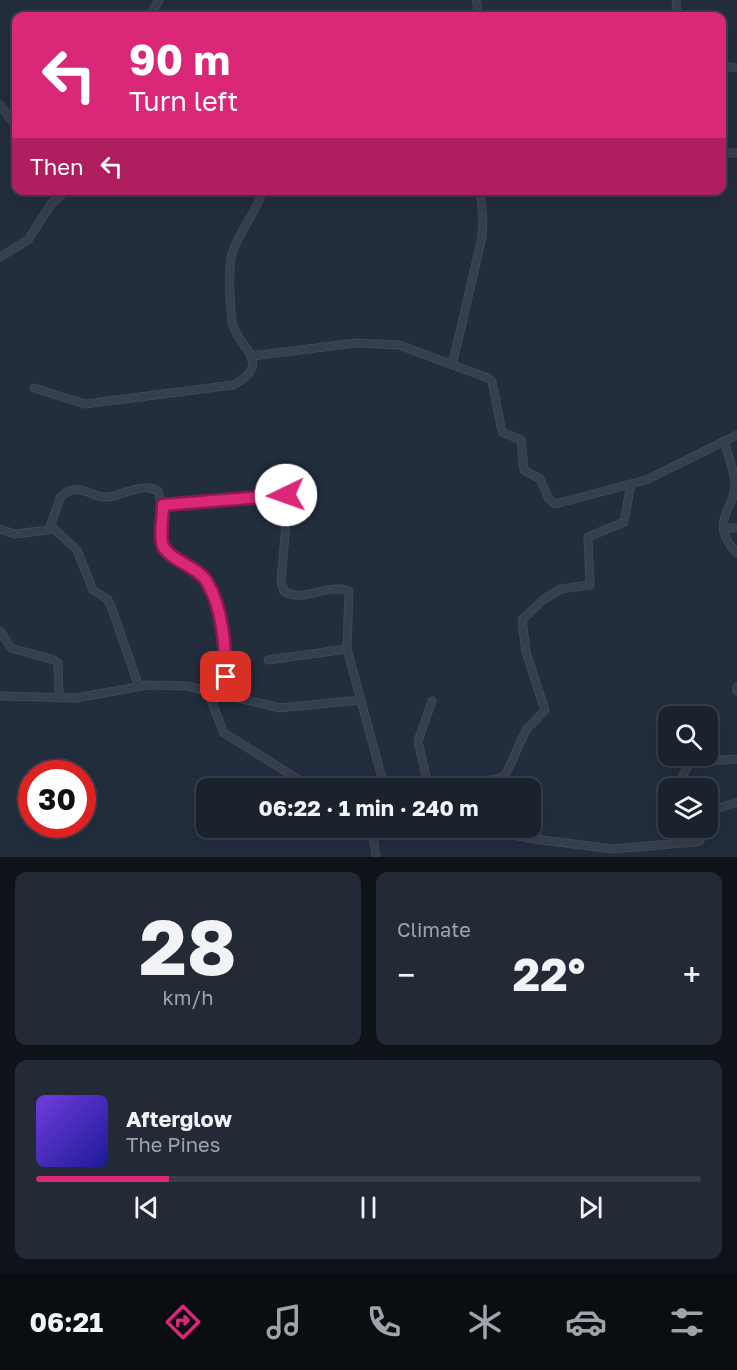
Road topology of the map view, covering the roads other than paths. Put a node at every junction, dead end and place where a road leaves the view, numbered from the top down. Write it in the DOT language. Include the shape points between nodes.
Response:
graph roads {
  1 [pos="0,105"];
  2 [pos="12,121"];
  3 [pos="62,195"];
  4 [pos="261,195"];
  5 [pos="481,195"];
  6 [pos="0,257"];
  7 [pos="252,356"];
  8 [pos="453,362"];
  9 [pos="34,388"];
  10 [pos="737,435"];
  11 [pos="724,441"];
  12 [pos="631,484"];
  13 [pos="163,505"];
  14 [pos="51,526"];
  15 [pos="725,528"];
  16 [pos="737,528"];
  17 [pos="0,529"];
  18 [pos="737,553"];
  19 [pos="0,631"];
  20 [pos="348,649"];
  21 [pos="268,660"];
  22 [pos="139,687"];
  23 [pos="207,690"];
  24 [pos="227,695"];
  25 [pos="0,696"];
  26 [pos="60,698"];
  27 [pos="360,700"];
  28 [pos="432,701"];
  29 [pos="737,759"];
  30 [pos="296,778"];
  31 [pos="382,778"];
  32 [pos="426,778"];
  33 [pos="501,778"];
  34 [pos="682,778"];
  35 [pos="737,802"];
  36 [pos="718,809"];
  37 [pos="373,838"];
  38 [pos="529,838"];
  39 [pos="701,838"];
  40 [pos="376,857"];
  1 -- 2 [label="street"];
  3 -- 6 [label="street" via="51,204 27,240"];
  4 -- 7 [label="street" via="231,257 232,323"];
  5 -- 8 [label="street" via="482,237"];
  7 -- 8 [label="street" via="365,343 409,346"];
  7 -- 9 [label="street" via="252,365 242,380 233,385 85,404"];
  8 -- 12 [label="street" via="492,381 502,432 521,440 524,470 540,479 555,504"];
  10 -- 11 [label="street"];
  11 -- 12 [label="street"];
  11 -- 15 [label="street" via="736,483 724,517"];
  12 -- 33 [label="street" via="624,522 588,537 590,585 556,592 522,620 526,652 545,710 526,730"];
  13 -- 14 [label="street" via="158,491 152,488 108,497 85,490 72,491 60,498"];
  13 -- 20 [label="street" via="286,495 281,556 284,591 293,595 349,591"];
  13 -- 24 [label="street" via="162,543 166,551 201,573 209,585 223,631"];
  14 -- 17 [label="street" via="49,531 39,533 14,534"];
  14 -- 22 [label="street" via="77,550 93,590 111,606"];
  15 -- 16 [label="street"];
  15 -- 18 [label="street" via="727,542"];
  19 -- 26 [label="street" via="11,648 58,663"];
  20 -- 21 [label="street"];
  20 -- 27 [label="street"];
  22 -- 23 [label="street" via="187,686"];
  22 -- 26 [label="street"];
  23 -- 24 [label="street"];
  23 -- 30 [label="street" via="224,733"];
  24 -- 27 [label="street" via="280,708"];
  25 -- 26 [label="street"];
  27 -- 31 [label="street"];
  28 -- 32 [label="street" via="418,741"];
  29 -- 34 [label="street" via="690,762"];
  35 -- 36 [label="street"];
  37 -- 40 [label="street"];
  38 -- 39 [label="street" via="613,849 695,842"];
}
